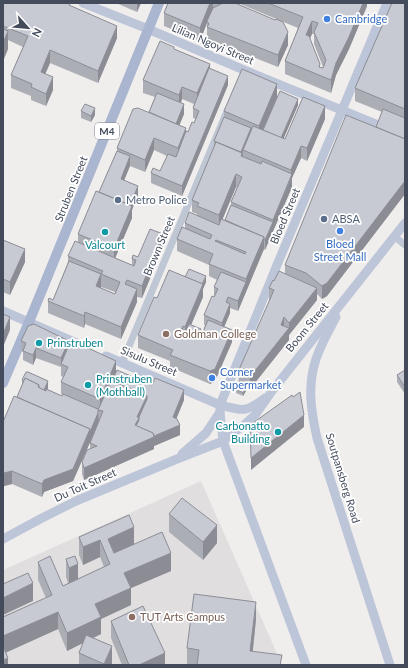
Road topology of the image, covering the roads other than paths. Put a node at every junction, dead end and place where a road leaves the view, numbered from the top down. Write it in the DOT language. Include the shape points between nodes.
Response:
graph roads {
  1 [pos="83,3"];
  2 [pos="159,3"];
  3 [pos="387,3"];
  4 [pos="148,29"];
  5 [pos="229,107"];
  6 [pos="342,110"];
  7 [pos="378,125"];
  8 [pos="405,223"];
  9 [pos="394,236"];
  10 [pos="405,245"];
  11 [pos="345,300"];
  12 [pos="3,311"];
  13 [pos="29,322"];
  14 [pos="86,347"];
  15 [pos="100,353"];
  16 [pos="122,363"];
  17 [pos="3,383"];
  18 [pos="268,396"];
  19 [pos="220,408"];
  20 [pos="224,441"];
  21 [pos="177,459"];
  22 [pos="4,539"];
  23 [pos="306,665"];
  24 [pos="390,665"];
  1 -- 4 [label="main road, Lilian Ngoyi Street"];
  2 -- 4 [label="main road, Struben Street / M4"];
  3 -- 6 [label="main road, Bloed Street"];
  4 -- 6 [label="main road, Lilian Ngoyi Street" via="242,74"];
  4 -- 13 [label="main road, Struben Street / M4"];
  5 -- 16 [label="street, Brown Street"];
  6 -- 7 [label="main road, Lilian Ngoyi Street"];
  6 -- 19 [label="main road, Bloed Street"];
  8 -- 9 [label="main road, Boom Street"];
  9 -- 10 [label="street"];
  9 -- 11 [label="main road, Boom Street"];
  11 -- 18 [label="main road, Boom Street"];
  11 -- 24 [label="main road, Soutpansberg Road" via="316,358 310,395 317,438"];
  12 -- 13 [label="main road"];
  13 -- 14 [label="main road"];
  13 -- 17 [label="main road, Struben Street / M4"];
  15 -- 16 [label="main road, Sisulu Street"];
  16 -- 19 [label="main road, Sisulu Street"];
  18 -- 19 [label="main road, Sisulu Street" via="253,407"];
  18 -- 20 [label="main road, Boom Street" via="256,414"];
  19 -- 20 [label="main road"];
  19 -- 21 [label="main road, Du Toit Street" via="212,426"];
  20 -- 21 [label="main road, Du Toit Street"];
  20 -- 23 [label="main road"];
  21 -- 22 [label="main road, Du Toit Street" via="76,501"];
}
